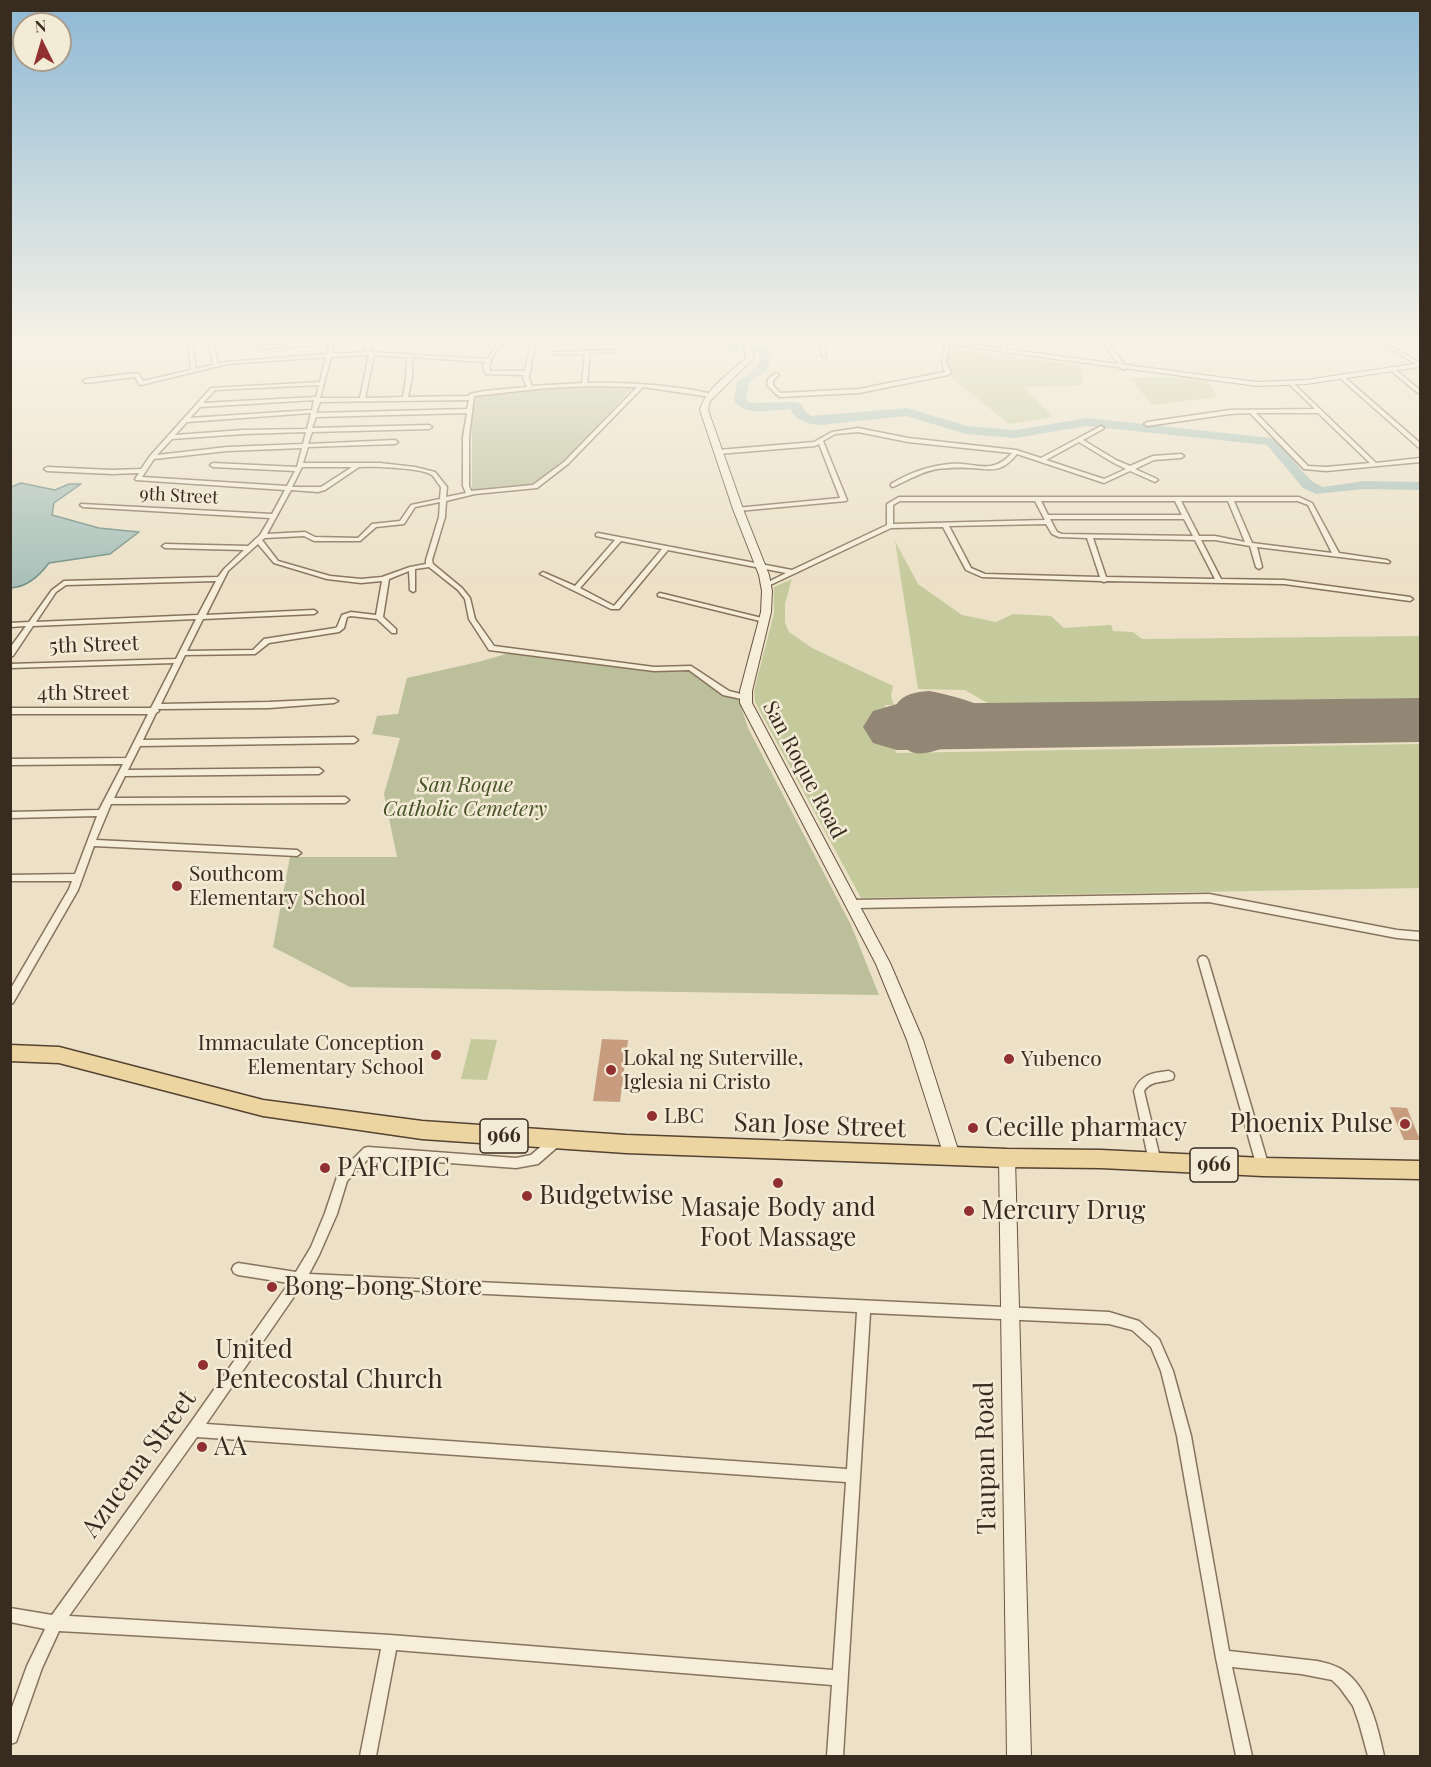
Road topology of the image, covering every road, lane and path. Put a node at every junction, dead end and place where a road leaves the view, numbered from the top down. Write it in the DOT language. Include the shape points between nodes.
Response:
graph roads {
  1 [pos="195,419"];
  2 [pos="311,419"];
  3 [pos="468,419"];
  4 [pos="607,419"];
  5 [pos="708,419"];
  6 [pos="1178,419"];
  7 [pos="1259,419"];
  8 [pos="1328,419"];
  9 [pos="1390,419"];
  10 [pos="185,420"];
  11 [pos="1147,424"];
  12 [pos="429,427"];
  13 [pos="1101,428"];
  14 [pos="309,430"];
  15 [pos="170,437"];
  16 [pos="1079,441"];
  17 [pos="395,442"];
  18 [pos="821,442"];
  19 [pos="306,446"];
  20 [pos="1420,446"];
  21 [pos="718,452"];
  22 [pos="1016,452"];
  23 [pos="1181,456"];
  24 [pos="152,457"];
  25 [pos="1042,459"];
  26 [pos="1420,460"];
  27 [pos="213,465"];
  28 [pos="359,465"];
  29 [pos="1375,465"];
  30 [pos="300,467"];
  31 [pos="1131,468"];
  32 [pos="47,469"];
  33 [pos="142,471"];
  34 [pos="1155,480"];
  35 [pos="893,485"];
  36 [pos="289,489"];
  37 [pos="471,494"];
  38 [pos="442,500"];
  39 [pos="1038,500"];
  40 [pos="1178,501"];
  41 [pos="1231,501"];
  42 [pos="82,505"];
  43 [pos="738,509"];
  44 [pos="274,516"];
  45 [pos="1186,517"];
  46 [pos="1046,520"];
  47 [pos="945,525"];
  48 [pos="890,526"];
  49 [pos="598,535"];
  50 [pos="1089,536"];
  51 [pos="1195,537"];
  52 [pos="261,538"];
  53 [pos="620,539"];
  54 [pos="1251,545"];
  55 [pos="165,546"];
  56 [pos="250,548"];
  57 [pos="666,549"];
  58 [pos="1337,555"];
  59 [pos="1387,562"];
  60 [pos="430,565"];
  61 [pos="761,567"];
  62 [pos="1259,567"];
  63 [pos="412,568"];
  64 [pos="795,572"];
  65 [pos="543,574"];
  66 [pos="386,578"];
  67 [pos="220,579"];
  68 [pos="1104,580"];
  69 [pos="1219,581"];
  70 [pos="766,585"];
  71 [pos="413,590"];
  72 [pos="576,590"];
  73 [pos="660,595"];
  74 [pos="1410,599"];
  75 [pos="314,612"];
  76 [pos="200,617"];
  77 [pos="379,617"];
  78 [pos="764,620"];
  79 [pos="33,623"];
  80 [pos="10,625"];
  81 [pos="394,631"];
  82 [pos="184,653"];
  83 [pos="10,654"];
  84 [pos="179,661"];
  85 [pos="10,666"];
  86 [pos="746,698"];
  87 [pos="334,701"];
  88 [pos="155,709"];
  89 [pos="10,711"];
  90 [pos="354,740"];
  91 [pos="138,743"];
  92 [pos="10,762"];
  93 [pos="128,762"];
  94 [pos="319,771"];
  95 [pos="123,773"];
  96 [pos="345,800"];
  97 [pos="108,801"];
  98 [pos="102,813"];
  99 [pos="10,816"];
  100 [pos="91,843"];
  101 [pos="297,853"];
  102 [pos="80,877"];
  103 [pos="10,878"];
  104 [pos="854,904"];
  105 [pos="1420,936"];
  106 [pos="1203,960"];
  107 [pos="10,1000"];
  108 [pos="10,1053"];
  109 [pos="1169,1076"];
  110 [pos="557,1140"];
  111 [pos="952,1156"];
  112 [pos="1007,1158"];
  113 [pos="1155,1162"];
  114 [pos="1263,1167"];
  115 [pos="1420,1170"];
  116 [pos="238,1269"];
  117 [pos="299,1278"];
  118 [pos="864,1306"];
  119 [pos="1010,1314"];
  120 [pos="194,1430"];
  121 [pos="852,1476"];
  122 [pos="10,1615"];
  123 [pos="55,1623"];
  124 [pos="390,1641"];
  125 [pos="1223,1658"];
  126 [pos="841,1678"];
  127 [pos="10,1736"];
  128 [pos="368,1756"];
  129 [pos="835,1756"];
  130 [pos="1019,1756"];
  131 [pos="1244,1756"];
  132 [pos="1376,1756"];
  1 -- 10 [label="street"];
  2 -- 14 [label="street"];
  3 -- 37 [label="street" via="466,486"];
  4 -- 37 [label="street" via="544,482 529,489"];
  5 -- 21 [label="main road, San Roque Road"];
  6 -- 11 [label="street"];
  7 -- 29 [label="street" via="1301,466 1314,469"];
  8 -- 29 [label="street"];
  9 -- 20 [label="street"];
  10 -- 15 [label="street"];
  12 -- 14 [label="street"];
  13 -- 16 [label="street"];
  14 -- 15 [label="street"];
  14 -- 19 [label="street"];
  15 -- 24 [label="street"];
  16 -- 25 [label="street"];
  16 -- 31 [label="street"];
  17 -- 19 [label="street"];
  18 -- 21 [label="street"];
  18 -- 22 [label="street" via="834,433 858,430 908,440"];
  18 -- 43 [label="street" via="844,500"];
  19 -- 24 [label="street"];
  19 -- 30 [label="street"];
  21 -- 43 [label="main road, San Roque Road"];
  22 -- 25 [label="street"];
  22 -- 35 [label="street" via="995,468 938,467 904,477"];
  23 -- 31 [label="street" via="1153,458"];
  24 -- 33 [label="street"];
  25 -- 31 [label="street" via="1104,481"];
  26 -- 29 [label="street"];
  27 -- 30 [label="street"];
  28 -- 30 [label="street"];
  28 -- 36 [label="street" via="327,488"];
  28 -- 38 [label="street" via="415,468 433,473 443,484"];
  30 -- 36 [label="street"];
  31 -- 34 [label="street"];
  32 -- 33 [label="street"];
  33 -- 36 [label="street" via="140,480"];
  36 -- 44 [label="street"];
  37 -- 38 [label="street"];
  38 -- 52 [label="street" via="413,506 402,523 374,525 360,539 314,539 305,534"];
  38 -- 60 [label="street"];
  39 -- 40 [label="street"];
  39 -- 46 [label="street"];
  39 -- 48 [label="street" via="899,499 890,504"];
  40 -- 41 [label="street"];
  40 -- 45 [label="street"];
  41 -- 54 [label="street"];
  41 -- 58 [label="street" via="1307,501"];
  42 -- 44 [label="street, 9th Street"];
  43 -- 61 [label="main road, San Roque Road"];
  44 -- 52 [label="street"];
  45 -- 46 [label="street"];
  45 -- 51 [label="street"];
  46 -- 47 [label="street"];
  46 -- 50 [label="street" via="1057,536"];
  47 -- 48 [label="street"];
  47 -- 68 [label="street" via="968,569 978,575"];
  48 -- 64 [label="street"];
  49 -- 53 [label="street"];
  50 -- 51 [label="street"];
  50 -- 68 [label="street"];
  51 -- 54 [label="street"];
  51 -- 69 [label="street"];
  52 -- 56 [label="street"];
  52 -- 66 [label="street" via="276,562 315,574 361,581"];
  53 -- 57 [label="street"];
  53 -- 72 [label="street"];
  54 -- 58 [label="street"];
  54 -- 62 [label="street"];
  55 -- 56 [label="street"];
  56 -- 67 [label="street"];
  57 -- 61 [label="street"];
  57 -- 72 [label="street" via="617,608"];
  58 -- 59 [label="street"];
  60 -- 63 [label="street"];
  60 -- 86 [label="street" via="468,599 472,619 485,641 495,648 654,669 691,668 726,693"];
  61 -- 64 [label="street"];
  61 -- 70 [label="main road, San Roque Road"];
  63 -- 66 [label="street"];
  63 -- 71 [label="street"];
  64 -- 70 [label="street"];
  65 -- 72 [label="street"];
  66 -- 77 [label="street"];
  67 -- 76 [label="street"];
  67 -- 79 [label="street" via="64,583 54,591"];
  68 -- 69 [label="street"];
  69 -- 74 [label="street" via="1297,584"];
  70 -- 78 [label="main road, San Roque Road"];
  73 -- 78 [label="street"];
  75 -- 76 [label="street"];
  76 -- 79 [label="street"];
  76 -- 82 [label="street"];
  77 -- 81 [label="street"];
  77 -- 82 [label="street" via="346,614 337,630 267,640 251,653"];
  78 -- 86 [label="main road, San Roque Road"];
  79 -- 80 [label="street"];
  79 -- 83 [label="street"];
  82 -- 84 [label="street"];
  84 -- 85 [label="street, 5th Street"];
  84 -- 88 [label="street"];
  86 -- 104 [label="main road, San Roque Road"];
  87 -- 88 [label="street, 4th Street"];
  88 -- 89 [label="street, 4th Street"];
  88 -- 91 [label="street"];
  90 -- 91 [label="street"];
  91 -- 93 [label="street"];
  92 -- 93 [label="street"];
  93 -- 95 [label="street"];
  94 -- 95 [label="street"];
  95 -- 97 [label="street"];
  96 -- 97 [label="street"];
  97 -- 98 [label="street"];
  98 -- 99 [label="street"];
  98 -- 100 [label="street"];
  100 -- 101 [label="street"];
  100 -- 102 [label="street"];
  102 -- 103 [label="street"];
  102 -- 107 [label="street"];
  104 -- 105 [label="street" via="1209,898"];
  104 -- 111 [label="main road, San Roque Road" via="898,996"];
  106 -- 114 [label="street"];
  108 -- 110 [label="main road, San Jose Street / 966" via="59,1055 263,1108 422,1130"];
  109 -- 113 [label="street" via="1150,1078 1139,1091"];
  110 -- 111 [label="main road, San Jose Street / 966"];
  110 -- 117 [label="street, Azucena Street" via="534,1160 516,1163 368,1152 342,1178 331,1214"];
  111 -- 112 [label="main road, San Jose Street / 966"];
  112 -- 113 [label="main road, San Jose Street / 966"];
  112 -- 119 [label="main road, Taupan Road"];
  113 -- 114 [label="main road, San Jose Street / 966"];
  114 -- 115 [label="main road, San Jose Street / 966"];
  116 -- 117 [label="street"];
  117 -- 118 [label="street"];
  117 -- 120 [label="street, Azucena Street"];
  118 -- 119 [label="street"];
  118 -- 121 [label="street"];
  119 -- 125 [label="street" via="1109,1318 1135,1325 1155,1343 1167,1371 1184,1436"];
  119 -- 130 [label="main road, Taupan Road"];
  120 -- 121 [label="street"];
  120 -- 123 [label="street, Azucena Street"];
  121 -- 126 [label="street"];
  122 -- 123 [label="street"];
  123 -- 124 [label="street"];
  123 -- 127 [label="street, Azucena Street"];
  124 -- 126 [label="street"];
  124 -- 128 [label="street"];
  125 -- 131 [label="street"];
  125 -- 132 [label="street" via="1336,1674 1360,1703"];
  126 -- 129 [label="street"];
}
